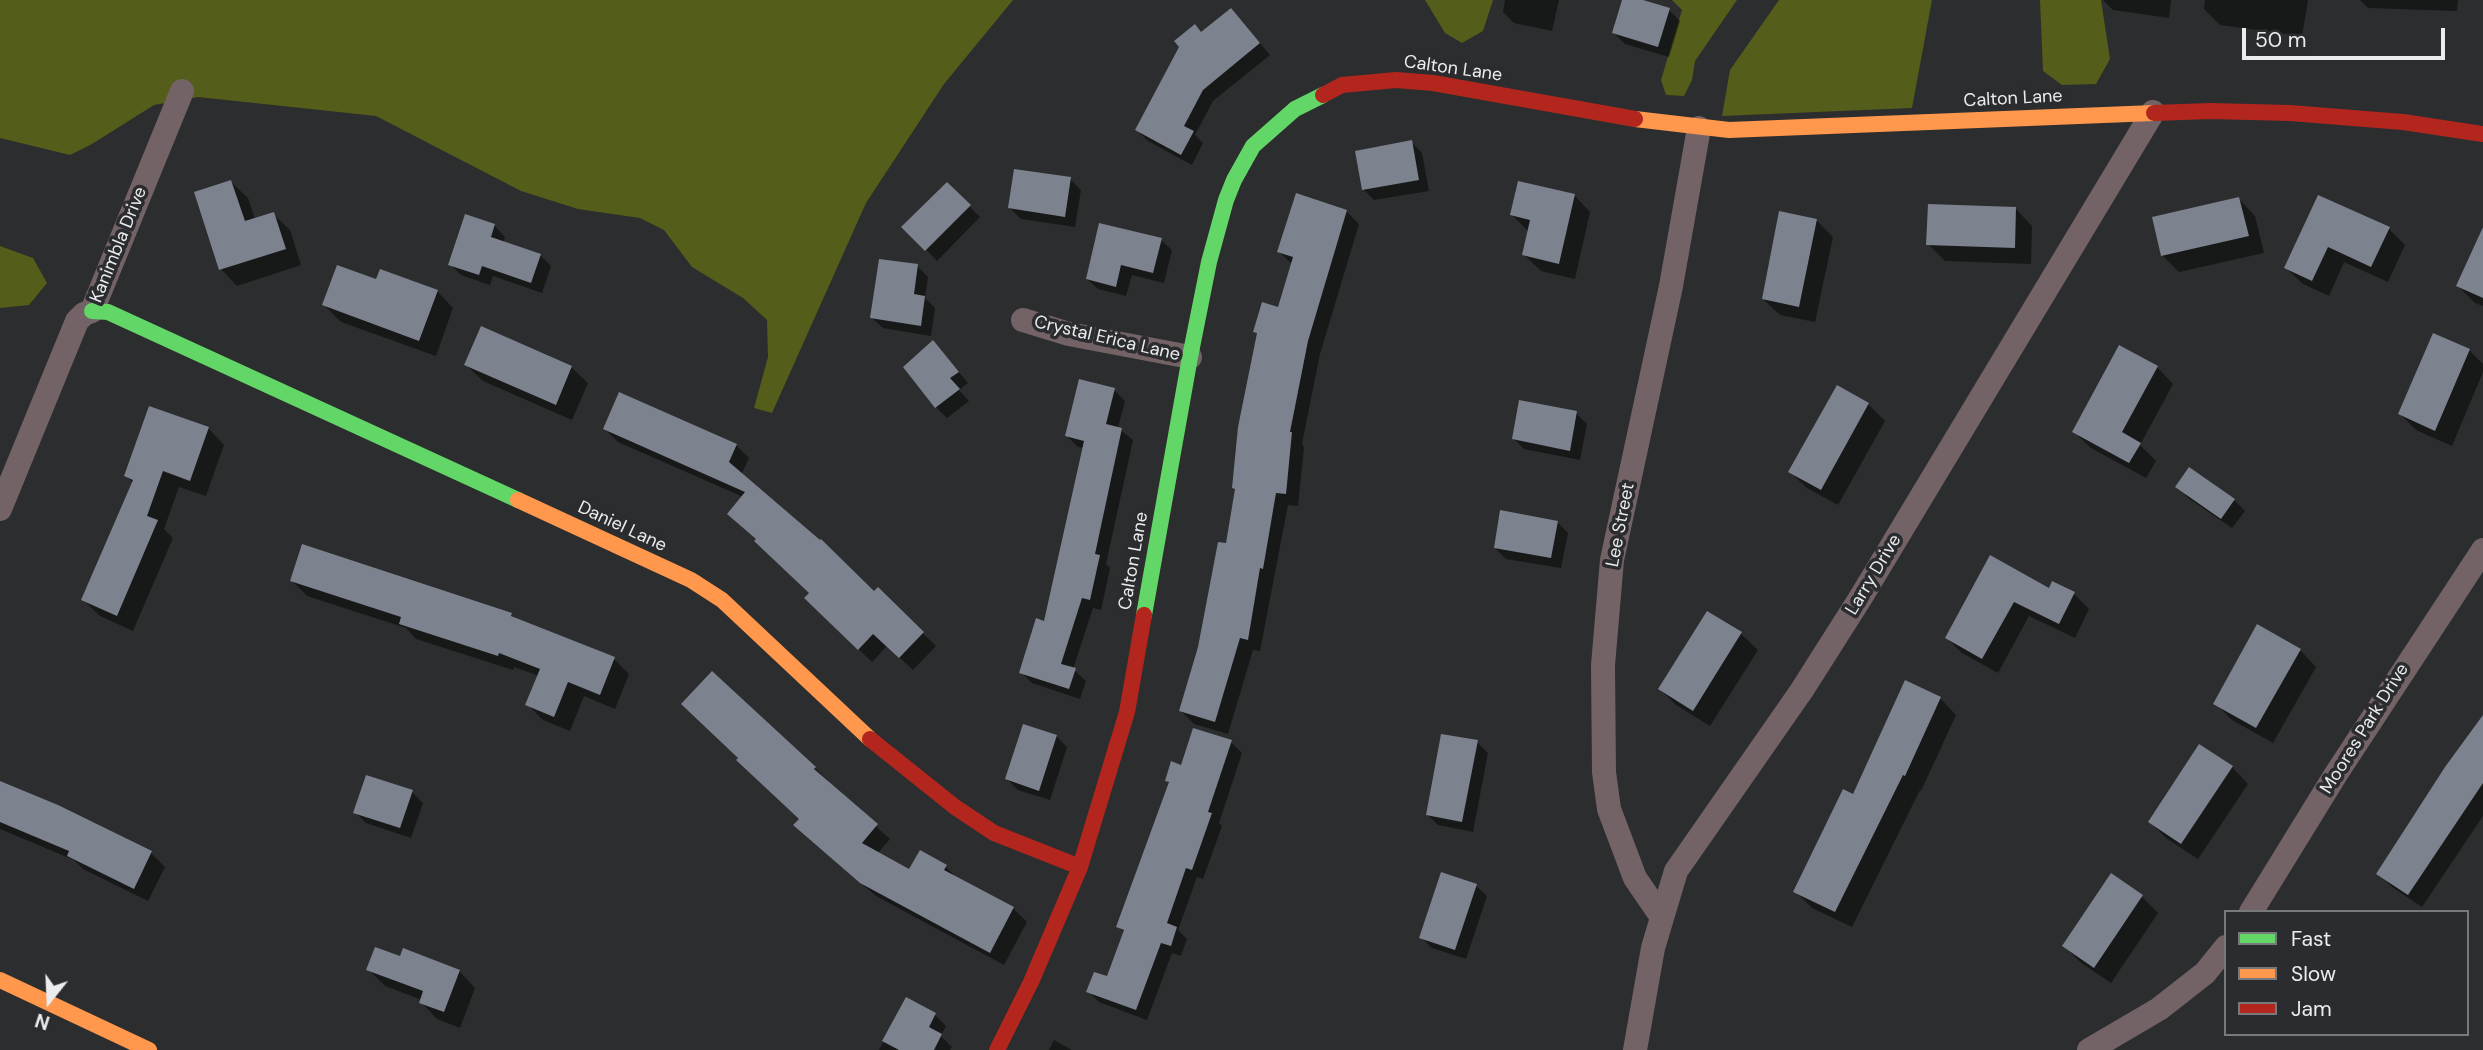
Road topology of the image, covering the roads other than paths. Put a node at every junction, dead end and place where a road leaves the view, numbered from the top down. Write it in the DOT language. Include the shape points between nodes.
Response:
graph roads {
  1 [pos="182,91"];
  2 [pos="2153,112"];
  3 [pos="1699,128"];
  4 [pos="2483,134"];
  5 [pos="92,311"];
  6 [pos="1023,320"];
  7 [pos="1190,357"];
  8 [pos="0,509"];
  9 [pos="2483,550"];
  10 [pos="1080,867"];
  11 [pos="2252,910"];
  12 [pos="1661,916"];
  13 [pos="2224,949"];
  14 [pos="0,980"];
  15 [pos="149,1050"];
  16 [pos="997,1050"];
  17 [pos="1636,1050"];
  18 [pos="2089,1050"];
  1 -- 5 [label="street, Kanimbla Drive"];
  2 -- 3 [label="street, Calton Lane" via="1759,130"];
  2 -- 4 [label="street, Calton Lane" via="2290,113"];
  2 -- 12 [label="street, Larry Drive" via="1854,608 1676,871"];
  3 -- 7 [label="street, Calton Lane" via="1433,83 1396,80 1342,85 1295,110 1253,146 1240,169 1209,262"];
  3 -- 12 [label="street, Lee Street" via="1671,286 1612,560 1603,665 1609,809 1635,878"];
  5 -- 8 [label="street, Kanimbla Drive" via="77,321"];
  5 -- 10 [label="street, Daniel Lane" via="108,312 691,580 722,600 885,753 955,807 994,833"];
  6 -- 7 [label="street, Crystal Erica Lane" via="1069,334"];
  7 -- 10 [label="street, Calton Lane" via="1127,712"];
  9 -- 11 [label="street, Moores Park Drive"];
  10 -- 16 [label="street, Calton Lane"];
  12 -- 17 [label="street, Larry Drive"];
  13 -- 18 [label="street" via="2205,973 2159,1009"];
  14 -- 15 [label="street"];
}
